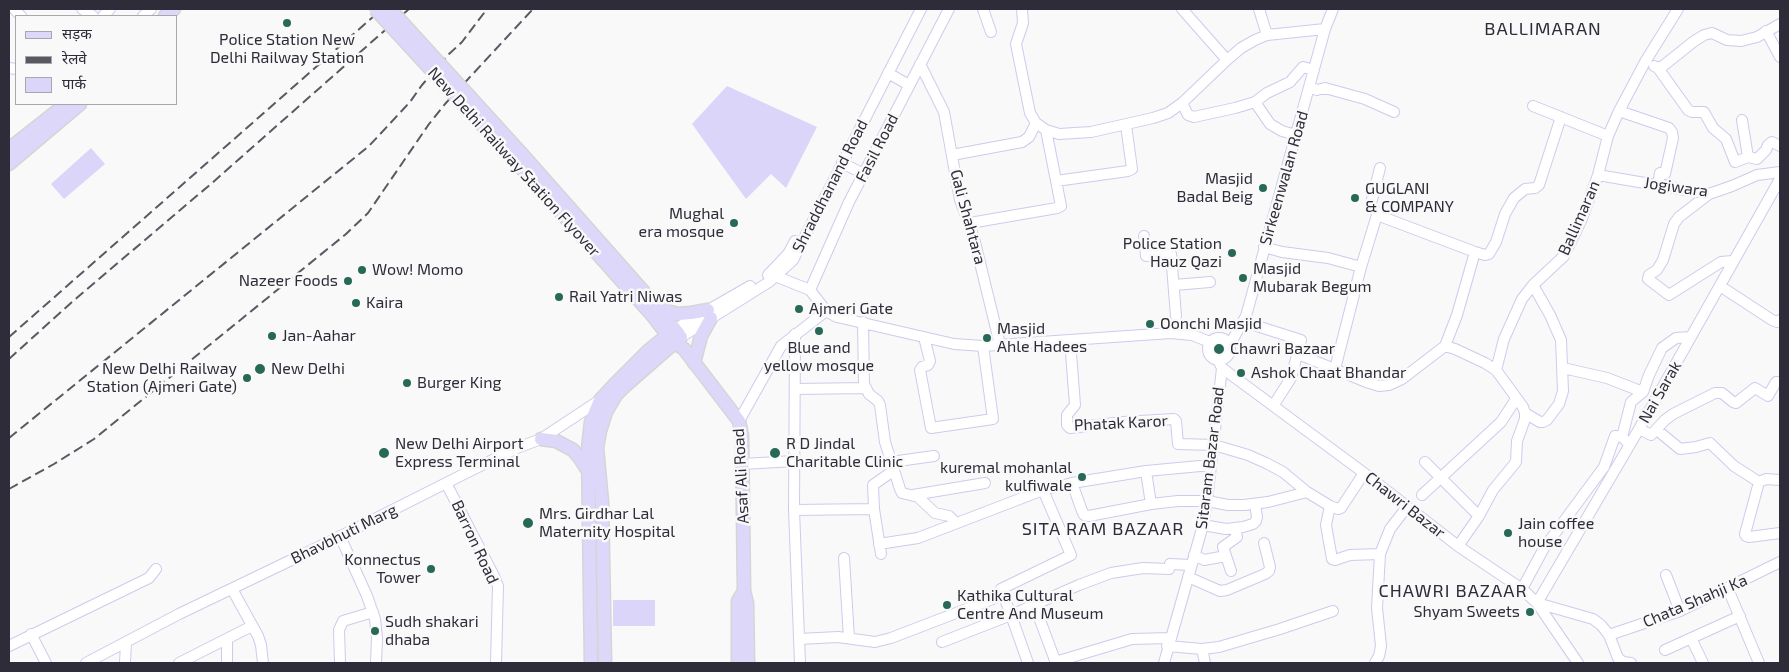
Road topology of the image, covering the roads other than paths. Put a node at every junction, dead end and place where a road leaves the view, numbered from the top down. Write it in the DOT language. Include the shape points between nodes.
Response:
graph roads {
  1 [pos="183,9"];
  2 [pos="375,9"];
  3 [pos="390,9"];
  4 [pos="914,9"];
  5 [pos="921,9"];
  6 [pos="949,9"];
  7 [pos="983,9"];
  8 [pos="1022,9"];
  9 [pos="1182,9"];
  10 [pos="1259,9"];
  11 [pos="1334,9"];
  12 [pos="1678,9"];
  13 [pos="169,13"];
  14 [pos="1780,24"];
  15 [pos="1325,29"];
  16 [pos="1766,31"];
  17 [pos="992,32"];
  18 [pos="1267,35"];
  19 [pos="1780,57"];
  20 [pos="1227,60"];
  21 [pos="1645,62"];
  22 [pos="920,64"];
  23 [pos="1658,68"];
  24 [pos="1314,70"];
  25 [pos="888,73"];
  26 [pos="909,85"];
  27 [pos="1309,87"];
  28 [pos="1255,102"];
  29 [pos="1182,103"];
  30 [pos="65,105"];
  31 [pos="79,105"];
  32 [pos="1533,106"];
  33 [pos="1619,111"];
  34 [pos="1394,112"];
  35 [pos="1561,117"];
  36 [pos="1742,120"];
  37 [pos="1036,123"];
  38 [pos="1126,125"];
  39 [pos="1046,130"];
  40 [pos="1296,135"];
  41 [pos="1608,136"];
  42 [pos="1780,146"];
  43 [pos="9,149"];
  44 [pos="952,155"];
  45 [pos="518,157"];
  46 [pos="1748,157"];
  47 [pos="842,163"];
  48 [pos="9,164"];
  49 [pos="1380,168"];
  50 [pos="1780,172"];
  51 [pos="864,174"];
  52 [pos="1598,175"];
  53 [pos="1780,179"];
  54 [pos="1056,181"];
  55 [pos="1658,186"];
  56 [pos="1709,194"];
  57 [pos="1377,216"];
  58 [pos="970,223"];
  59 [pos="1144,236"];
  60 [pos="1264,247"];
  61 [pos="1475,252"];
  62 [pos="1732,261"];
  63 [pos="1360,267"];
  64 [pos="773,274"];
  65 [pos="1210,282"];
  66 [pos="1174,285"];
  67 [pos="1533,285"];
  68 [pos="1720,286"];
  69 [pos="810,290"];
  70 [pos="826,310"];
  71 [pos="655,312"];
  72 [pos="710,314"];
  73 [pos="1176,316"];
  74 [pos="1780,320"];
  75 [pos="863,322"];
  76 [pos="1244,322"];
  77 [pos="795,334"];
  78 [pos="924,337"];
  79 [pos="1691,337"];
  80 [pos="676,339"];
  81 [pos="1070,340"];
  82 [pos="1210,342"];
  83 [pos="1000,345"];
  84 [pos="983,346"];
  85 [pos="1229,346"];
  86 [pos="1445,346"];
  87 [pos="649,350"];
  88 [pos="1298,354"];
  89 [pos="694,363"];
  90 [pos="1220,364"];
  91 [pos="1563,368"];
  92 [pos="1335,369"];
  93 [pos="1496,370"];
  94 [pos="1779,381"];
  95 [pos="865,388"];
  96 [pos="795,389"];
  97 [pos="1643,392"];
  98 [pos="1516,399"];
  99 [pos="600,400"];
  100 [pos="1273,406"];
  101 [pos="1525,413"];
  102 [pos="739,421"];
  103 [pos="1639,428"];
  104 [pos="1657,430"];
  105 [pos="542,439"];
  106 [pos="1626,441"];
  107 [pos="1214,445"];
  108 [pos="934,456"];
  109 [pos="794,461"];
  110 [pos="1425,462"];
  111 [pos="743,464"];
  112 [pos="1211,465"];
  113 [pos="892,466"];
  114 [pos="1146,471"];
  115 [pos="588,473"];
  116 [pos="1364,473"];
  117 [pos="1440,477"];
  118 [pos="1780,480"];
  119 [pos="446,482"];
  120 [pos="1759,482"];
  121 [pos="985,483"];
  122 [pos="1072,483"];
  123 [pos="1043,490"];
  124 [pos="1307,492"];
  125 [pos="1422,494"];
  126 [pos="913,495"];
  127 [pos="1208,501"];
  128 [pos="1151,504"];
  129 [pos="1254,504"];
  130 [pos="1330,506"];
  131 [pos="1407,506"];
  132 [pos="874,509"];
  133 [pos="794,510"];
  134 [pos="1479,516"];
  135 [pos="956,523"];
  136 [pos="1203,525"];
  137 [pos="1236,529"];
  138 [pos="1780,533"];
  139 [pos="340,536"];
  140 [pos="1264,543"];
  141 [pos="1458,546"];
  142 [pos="1380,554"];
  143 [pos="1226,556"];
  144 [pos="844,558"];
  145 [pos="1193,560"];
  146 [pos="1780,562"];
  147 [pos="156,569"];
  148 [pos="1231,571"];
  149 [pos="1666,575"];
  150 [pos="1188,577"];
  151 [pos="232,589"];
  152 [pos="1522,589"];
  153 [pos="1728,589"];
  154 [pos="744,591"];
  155 [pos="1002,592"];
  156 [pos="1537,603"];
  157 [pos="1034,604"];
  158 [pos="1680,611"];
  159 [pos="373,612"];
  160 [pos="1333,612"];
  161 [pos="1011,615"];
  162 [pos="1740,616"];
  163 [pos="252,626"];
  164 [pos="31,634"];
  165 [pos="1608,635"];
  166 [pos="849,638"];
  167 [pos="1691,638"];
  168 [pos="227,639"];
  169 [pos="799,639"];
  170 [pos="942,642"];
  171 [pos="1169,642"];
  172 [pos="126,643"];
  173 [pos="9,646"];
  174 [pos="1202,649"];
  175 [pos="1665,650"];
  176 [pos="1756,662"];
  177 [pos="46,663"];
  178 [pos="86,663"];
  179 [pos="125,663"];
  180 [pos="180,663"];
  181 [pos="227,663"];
  182 [pos="262,663"];
  183 [pos="340,663"];
  184 [pos="376,663"];
  185 [pos="496,663"];
  186 [pos="591,663"];
  187 [pos="605,663"];
  188 [pos="738,663"];
  189 [pos="748,663"];
  190 [pos="800,663"];
  191 [pos="1028,663"];
  192 [pos="1055,663"];
  193 [pos="1164,663"];
  194 [pos="1205,663"];
  195 [pos="1375,663"];
  196 [pos="1578,663"];
  197 [pos="1631,663"];
  198 [pos="1703,663"];
  1 -- 13 [label="main road"];
  2 -- 45 [label="main road, New Delhi Railway Station Flyover, bridge"];
  3 -- 45 [label="main road, New Delhi Railway Station Flyover, bridge"];
  4 -- 64 [label="street, Shraddhanand Road" via="806,224"];
  5 -- 25 [label="street, Shraddhanand Road"];
  6 -- 22 [label="street, Fasil Road"];
  7 -- 17 [label="street"];
  8 -- 37 [label="street" via="1023,23 1016,44 1030,113"];
  9 -- 20 [label="street"];
  10 -- 18 [label="street"];
  11 -- 15 [label="street, Sirkeenwalan Road"];
  12 -- 21 [label="street, Ballimaran"];
  14 -- 16 [label="street"];
  15 -- 18 [label="street"];
  15 -- 24 [label="street, Sirkeenwalan Road"];
  16 -- 19 [label="street"];
  16 -- 23 [label="street" via="1750,40 1732,42 1712,33 1704,35"];
  18 -- 20 [label="street" via="1241,48"];
  20 -- 29 [label="street"];
  21 -- 23 [label="street"];
  21 -- 33 [label="street, Ballimaran"];
  22 -- 26 [label="street, Fasil Road"];
  22 -- 44 [label="street, Gali Shahtara" via="944,112"];
  23 -- 46 [label="street" via="1688,110 1704,112 1713,128 1726,139 1735,162"];
  24 -- 27 [label="street, Sirkeenwalan Road"];
  24 -- 28 [label="street" via="1303,67 1290,82"];
  25 -- 26 [label="street"];
  25 -- 47 [label="street, Shraddhanand Road"];
  26 -- 51 [label="street, Fasil Road"];
  27 -- 34 [label="street" via="1325,88"];
  27 -- 40 [label="street, Sirkeenwalan Road"];
  28 -- 29 [label="street" via="1194,117 1188,114"];
  28 -- 40 [label="street" via="1270,124 1282,132"];
  29 -- 38 [label="street" via="1168,113"];
  30 -- 43 [label="main road"];
  31 -- 48 [label="main road"];
  32 -- 35 [label="street"];
  33 -- 41 [label="street, Ballimaran"];
  33 -- 55 [label="street" via="1669,128 1672,132 1665,174 1660,174"];
  35 -- 41 [label="street"];
  35 -- 61 [label="street" via="1538,186 1525,189 1514,198 1491,253"];
  36 -- 46 [label="street"];
  37 -- 39 [label="street"];
  37 -- 44 [label="street" via="1022,142"];
  38 -- 39 [label="street" via="1091,132 1059,134"];
  38 -- 54 [label="street" via="1132,169"];
  39 -- 54 [label="street"];
  40 -- 60 [label="street, Sirkeenwalan Road"];
  41 -- 52 [label="street, Ballimaran"];
  42 -- 46 [label="street" via="1772,142 1757,159"];
  44 -- 58 [label="street, Gali Shahtara" via="960,200"];
  45 -- 71 [label="main road, New Delhi Railway Station Flyover"];
  47 -- 51 [label="street"];
  47 -- 64 [label="street, Shraddhanand Road" via="793,260"];
  49 -- 57 [label="street" via="1370,207"];
  50 -- 56 [label="street, Jogiwara" via="1757,174"];
  51 -- 69 [label="street, Fasil Road"];
  52 -- 55 [label="street, Jogiwara"];
  52 -- 67 [label="street, Ballimaran" via="1582,221 1564,256"];
  53 -- 62 [label="street, Nai Sarak"];
  54 -- 58 [label="street" via="1061,201 1057,208"];
  55 -- 56 [label="street, Jogiwara"];
  56 -- 62 [label="street" via="1679,217 1663,260 1648,278 1669,295 1721,262"];
  57 -- 61 [label="street"];
  57 -- 63 [label="street"];
  58 -- 83 [label="street, Gali Shahtara"];
  59 -- 66 [label="street" via="1146,256 1171,254"];
  60 -- 63 [label="street"];
  60 -- 76 [label="street, Sirkeenwalan Road"];
  61 -- 86 [label="street"];
  62 -- 68 [label="street, Nai Sarak"];
  63 -- 92 [label="street"];
  64 -- 69 [label="street"];
  64 -- 72 [label="street, Shraddhanand Road" via="769,282"];
  65 -- 66 [label="street"];
  66 -- 73 [label="street"];
  67 -- 91 [label="street" via="1561,340"];
  67 -- 93 [label="street, Ballimaran" via="1513,316"];
  68 -- 74 [label="street" via="1772,320"];
  68 -- 79 [label="street, Nai Sarak"];
  69 -- 70 [label="street"];
  70 -- 75 [label="street"];
  70 -- 77 [label="street"];
  71 -- 72 [label="main road"];
  71 -- 80 [label="main road, New Delhi Railway Station Flyover"];
  71 -- 87 [label="main road" via="655,335"];
  72 -- 80 [label="street, Shraddhanand Road"];
  72 -- 89 [label="main road"];
  75 -- 78 [label="street"];
  75 -- 95 [label="street"];
  76 -- 85 [label="street, Sirkeenwalan Road"];
  76 -- 88 [label="street" via="1300,338"];
  77 -- 96 [label="street"];
  77 -- 102 [label="street" via="781,346"];
  78 -- 84 [label="street"];
  78 -- 84 [label="street" via="930,361 920,370 931,428 993,419"];
  79 -- 97 [label="street" via="1676,338 1662,348"];
  79 -- 103 [label="street, Nai Sarak"];
  80 -- 87 [label="main road"];
  80 -- 89 [label="main road, Asaf Ali Road"];
  80 -- 187 [label="main road" via="616,395 600,431 597,448 602,511"];
  81 -- 82 [label="street" via="1176,331"];
  81 -- 83 [label="street"];
  81 -- 107 [label="street, Phatak Karor" via="1075,405 1067,415 1068,427 1174,419 1178,444"];
  82 -- 85 [label="street" via="1221,338"];
  82 -- 90 [label="street" via="1208,352"];
  83 -- 84 [label="street"];
  85 -- 90 [label="street" via="1229,353"];
  86 -- 92 [label="street" via="1402,379 1389,385 1379,386"];
  86 -- 93 [label="street"];
  87 -- 99 [label="main road"];
  88 -- 92 [label="street"];
  88 -- 100 [label="street" via="1291,378"];
  89 -- 102 [label="main road, Asaf Ali Road"];
  90 -- 100 [label="street, Chawri Bazar"];
  90 -- 107 [label="street, Sitaram Bazar Road"];
  91 -- 97 [label="street" via="1607,378"];
  91 -- 101 [label="street" via="1562,398 1551,417 1543,422"];
  93 -- 98 [label="street"];
  94 -- 104 [label="street" via="1768,396 1755,388 1736,403 1722,393 1715,393 1673,414"];
  95 -- 96 [label="street"];
  95 -- 113 [label="street" via="880,405"];
  96 -- 109 [label="street"];
  97 -- 106 [label="street" via="1631,402"];
  98 -- 101 [label="street"];
  98 -- 117 [label="street" via="1501,422"];
  99 -- 105 [label="street, Bhavbhuti Marg"];
  99 -- 115 [label="main road" via="590,429"];
  100 -- 116 [label="street, Chawri Bazar"];
  101 -- 134 [label="street" via="1517,441 1516,462 1493,490"];
  102 -- 111 [label="main road, Asaf Ali Road"];
  103 -- 104 [label="street" via="1650,436"];
  103 -- 106 [label="street, Nai Sarak"];
  104 -- 120 [label="street" via="1680,448 1710,443 1734,466"];
  105 -- 115 [label="main road" via="556,441 573,450"];
  105 -- 119 [label="street, Bhavbhuti Marg"];
  106 -- 152 [label="street" via="1616,436 1604,467 1544,548"];
  106 -- 156 [label="street, Nai Sarak"];
  107 -- 112 [label="street, Sitaram Bazar Road"];
  107 -- 124 [label="street" via="1266,462"];
  108 -- 113 [label="street"];
  109 -- 111 [label="street"];
  109 -- 133 [label="street"];
  110 -- 117 [label="street"];
  111 -- 154 [label="main road, Asaf Ali Road"];
  112 -- 114 [label="street"];
  112 -- 127 [label="street, Sitaram Bazar Road"];
  113 -- 126 [label="street" via="902,493"];
  113 -- 132 [label="street" via="873,485"];
  114 -- 122 [label="street"];
  114 -- 128 [label="street"];
  115 -- 186 [label="main road"];
  116 -- 130 [label="street" via="1341,508"];
  116 -- 131 [label="street, Chawri Bazar"];
  117 -- 125 [label="street"];
  117 -- 134 [label="street"];
  118 -- 120 [label="street"];
  119 -- 139 [label="street, Bhavbhuti Marg"];
  119 -- 185 [label="street, Barron Road" via="496,581"];
  120 -- 138 [label="street" via="1745,535"];
  121 -- 126 [label="street"];
  122 -- 123 [label="street"];
  122 -- 128 [label="street" via="1084,515"];
  123 -- 135 [label="street"];
  123 -- 155 [label="street" via="1070,555"];
  124 -- 129 [label="street"];
  124 -- 130 [label="street"];
  126 -- 135 [label="street"];
  127 -- 128 [label="street"];
  127 -- 129 [label="street" via="1228,506"];
  127 -- 136 [label="street, Sitaram Bazar Road"];
  129 -- 137 [label="street" via="1256,521"];
  130 -- 142 [label="street" via="1326,525 1332,559"];
  131 -- 141 [label="street, Chawri Bazar"];
  131 -- 142 [label="street" via="1390,529"];
  132 -- 133 [label="street"];
  132 -- 135 [label="street" via="879,549"];
  133 -- 169 [label="street"];
  134 -- 141 [label="street"];
  136 -- 137 [label="street"];
  136 -- 145 [label="street, Sitaram Bazar Road"];
  137 -- 143 [label="street" via="1237,537 1223,547"];
  139 -- 151 [label="street, Bhavbhuti Marg"];
  139 -- 159 [label="street"];
  140 -- 150 [label="street" via="1270,567 1265,574 1220,591"];
  141 -- 152 [label="street, Chawri Bazar"];
  142 -- 195 [label="street" via="1377,608 1381,646"];
  143 -- 145 [label="street"];
  143 -- 148 [label="street"];
  144 -- 166 [label="street"];
  145 -- 150 [label="street, Sitaram Bazar Road"];
  145 -- 157 [label="street" via="1170,564 1169,569 1143,568 1111,573"];
  146 -- 153 [label="street, Chata Shahji Ka"];
  147 -- 164 [label="street" via="149,578"];
  149 -- 158 [label="street"];
  150 -- 171 [label="street, Sitaram Bazar Road"];
  151 -- 163 [label="street"];
  151 -- 172 [label="street, Bhavbhuti Marg"];
  152 -- 156 [label="street, Chawri Bazar"];
  153 -- 158 [label="street, Chata Shahji Ka"];
  153 -- 162 [label="street"];
  154 -- 188 [label="main road, Asaf Ali Road" via="738,601"];
  154 -- 189 [label="main road, Asaf Ali Road"];
  155 -- 161 [label="street"];
  155 -- 166 [label="street" via="890,638 875,642"];
  156 -- 165 [label="street" via="1593,619"];
  156 -- 196 [label="street, Chawri Bazar"];
  157 -- 161 [label="street"];
  157 -- 192 [label="street"];
  158 -- 165 [label="street, Chata Shahji Ka"];
  159 -- 183 [label="street" via="342,621 339,630"];
  159 -- 184 [label="street"];
  160 -- 174 [label="street" via="1234,643"];
  161 -- 170 [label="street"];
  161 -- 191 [label="street"];
  162 -- 167 [label="street"];
  162 -- 176 [label="street"];
  163 -- 168 [label="street"];
  163 -- 182 [label="street" via="261,645"];
  164 -- 173 [label="street"];
  164 -- 177 [label="street"];
  165 -- 197 [label="street" via="1618,658"];
  166 -- 169 [label="street"];
  167 -- 175 [label="street"];
  167 -- 198 [label="street"];
  168 -- 180 [label="street"];
  168 -- 181 [label="street"];
  169 -- 190 [label="street"];
  171 -- 174 [label="street"];
  171 -- 192 [label="street" via="1132,639"];
  171 -- 193 [label="street, Sitaram Bazar Road"];
  172 -- 178 [label="street, Bhavbhuti Marg"];
  172 -- 179 [label="street"];
  174 -- 194 [label="street"];
}
